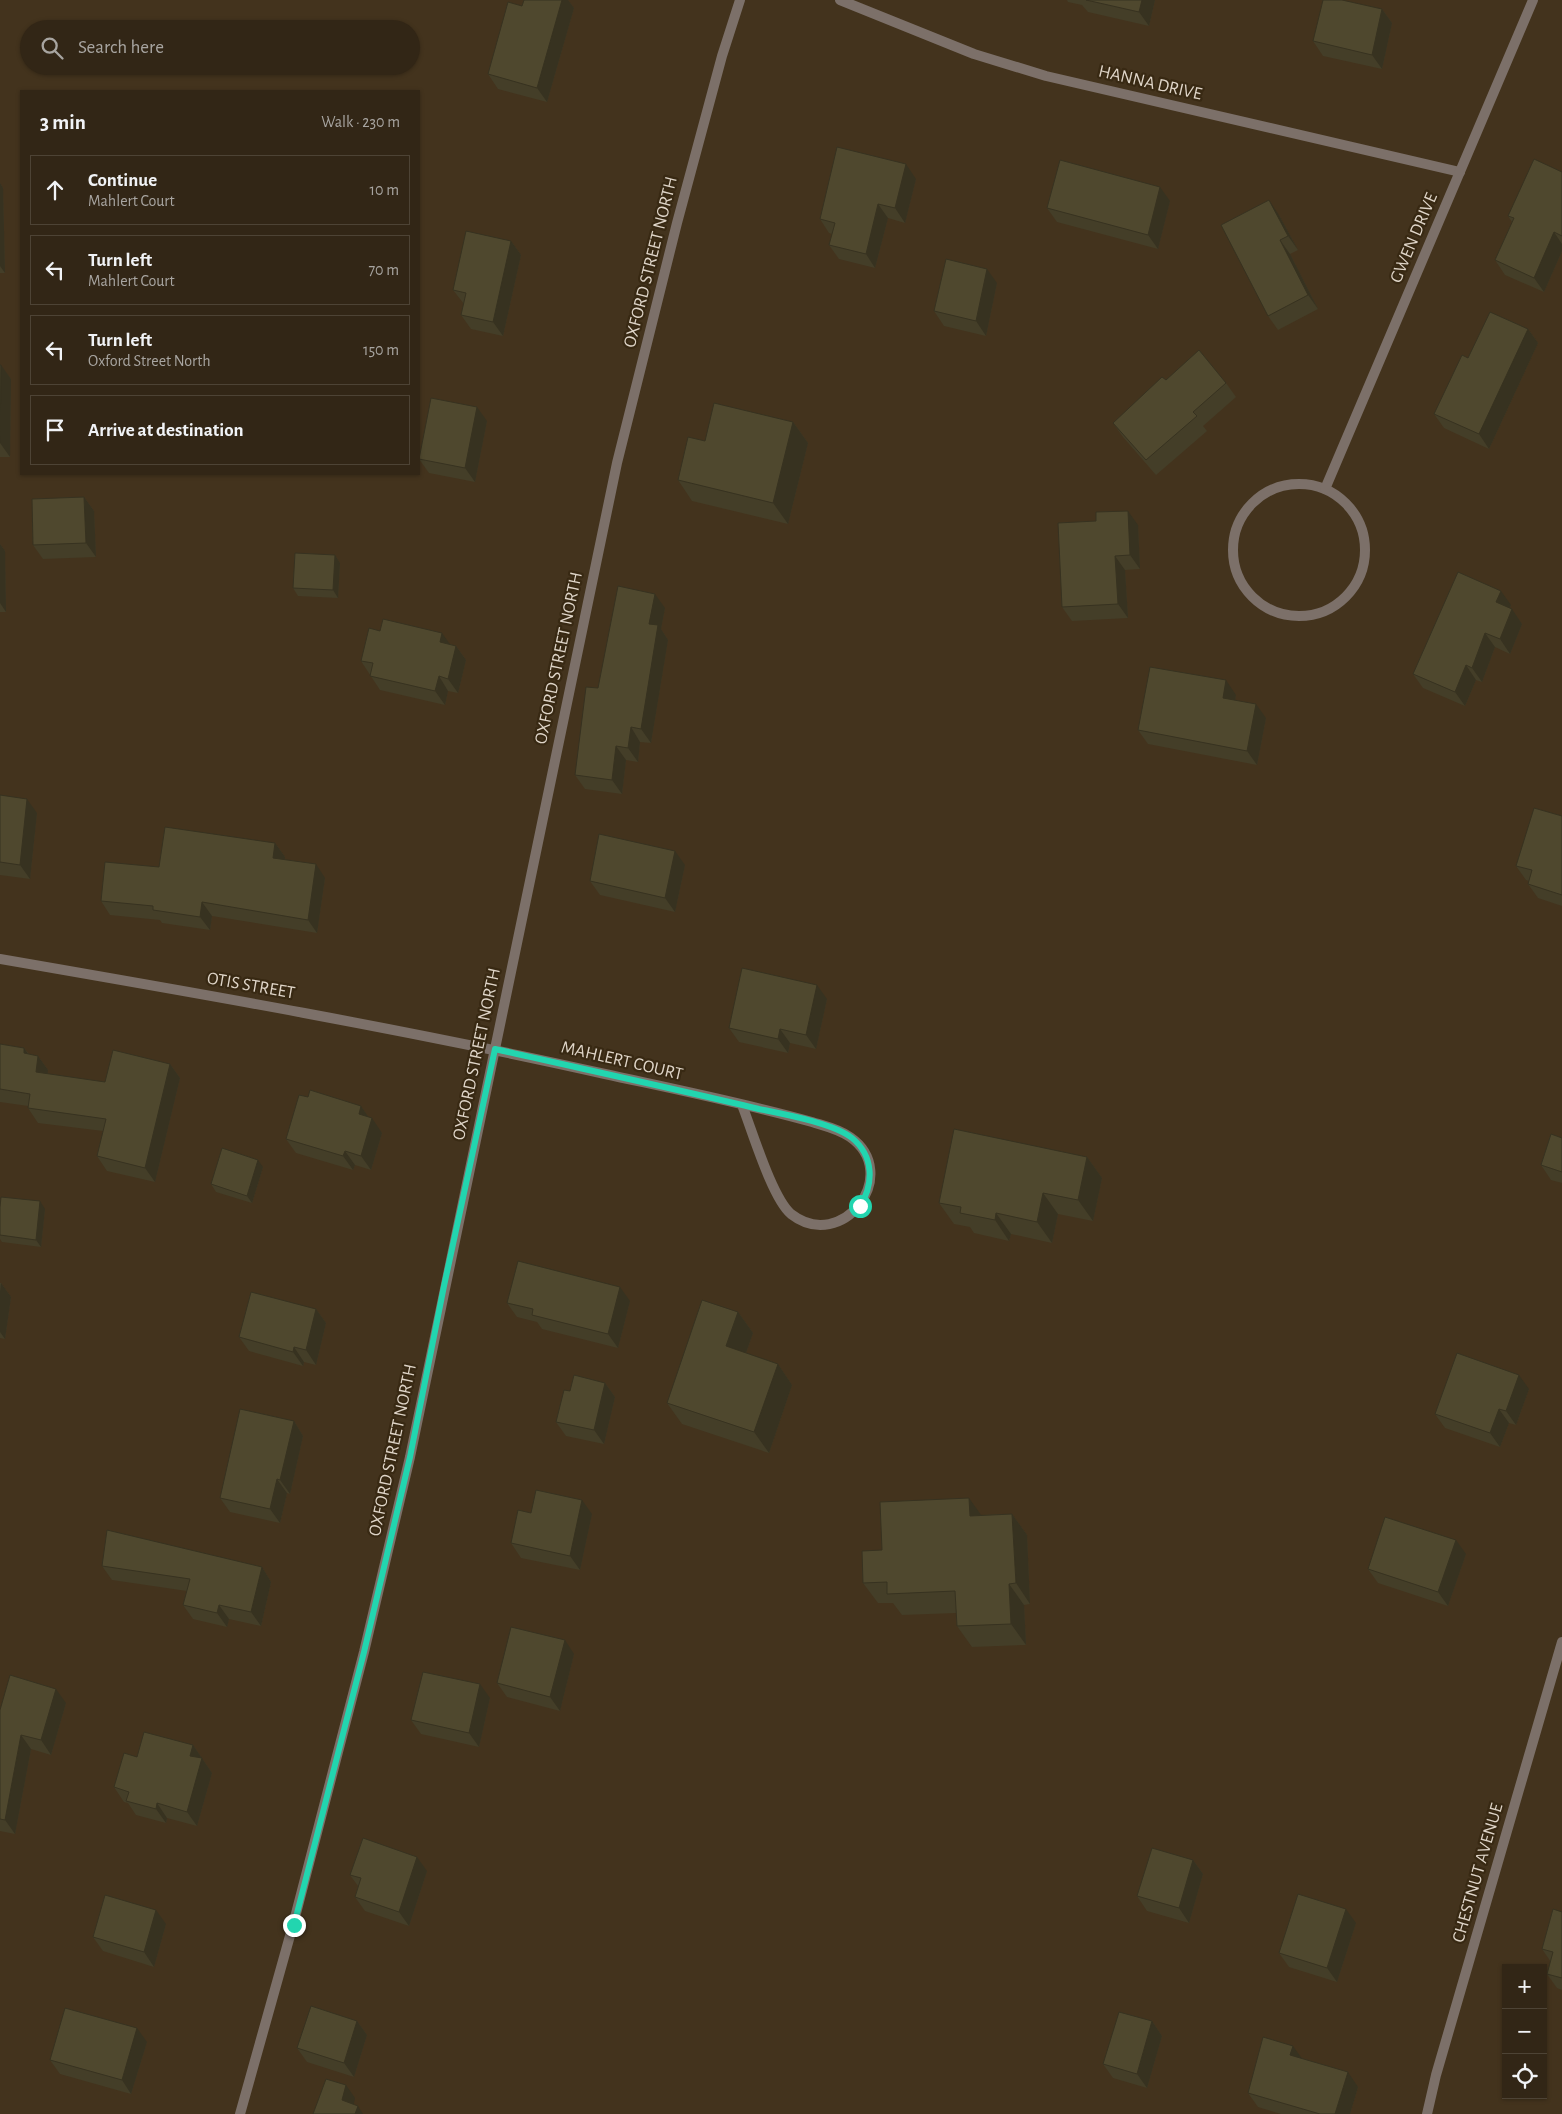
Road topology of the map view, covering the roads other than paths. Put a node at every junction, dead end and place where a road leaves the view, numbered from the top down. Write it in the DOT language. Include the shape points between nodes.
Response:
graph roads {
  1 [pos="740,0"];
  2 [pos="840,0"];
  3 [pos="1533,0"];
  4 [pos="1460,172"];
  5 [pos="1325,489"];
  6 [pos="0,959"];
  7 [pos="495,1049"];
  8 [pos="742,1104"];
  9 [pos="1562,1642"];
  10 [pos="240,2114"];
  11 [pos="1427,2114"];
  1 -- 7 [label="street, OXFORD STREET NORTH" via="677,222 617,463"];
  2 -- 4 [label="street, HANNA DRIVE" via="974,54 1046,76"];
  3 -- 4 [label="street, GWEN DRIVE"];
  4 -- 5 [label="street, GWEN DRIVE"];
  5 -- 5 [label="street" via="1348,506 1359,525 1365,546 1360,574 1353,587 1332,607 1304,615 1275,611 1252,596 1237,572 1233,545 1241,518 1271,490 1298,484"];
  6 -- 7 [label="street, OTIS STREET" via="291,1009"];
  7 -- 8 [label="street, MAHLERT COURT"];
  7 -- 10 [label="street, OXFORD STREET NORTH" via="410,1457 364,1652 294,1925"];
  8 -- 8 [label="street, MAHLERT COURT" via="832,1128 852,1138 865,1154 870,1176 866,1197 860,1206 842,1220 821,1225 790,1213 777,1196"];
  9 -- 11 [label="street, CHESTNUT AVENUE"];
}
